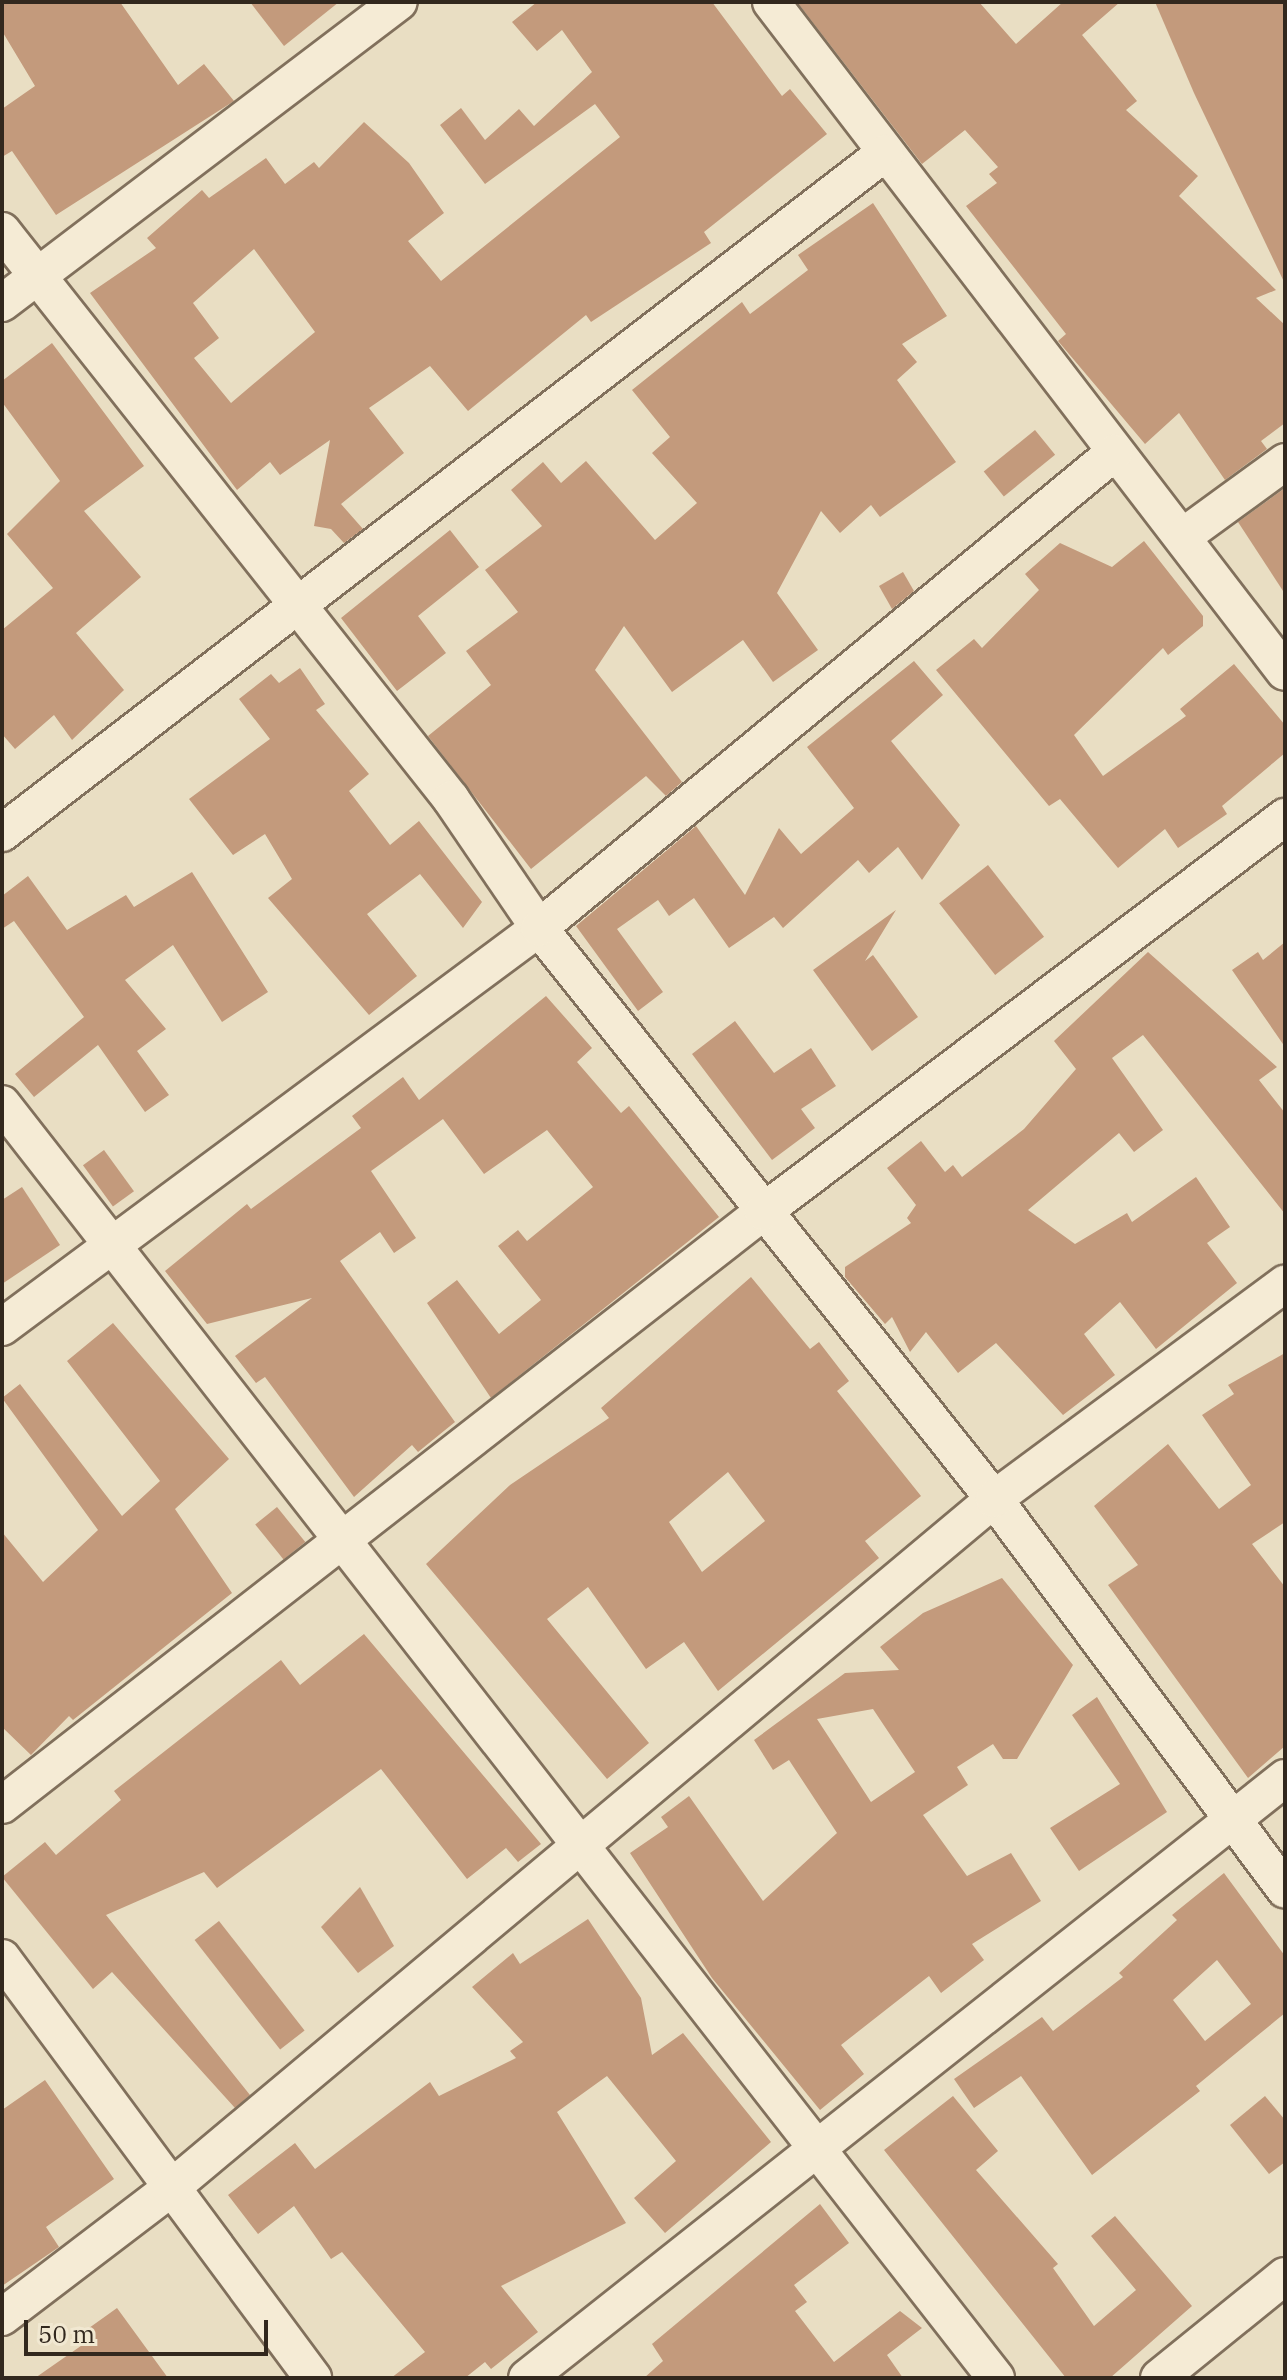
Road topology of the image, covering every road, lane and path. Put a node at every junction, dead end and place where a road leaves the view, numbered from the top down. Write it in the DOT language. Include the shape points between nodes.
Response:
graph roads {
  1 [pos="399,2"];
  2 [pos="771,2"];
  3 [pos="885,153"];
  4 [pos="2,231"];
  5 [pos="37,275"];
  6 [pos="2,303"];
  7 [pos="1114,453"];
  8 [pos="1285,462"];
  9 [pos="1185,535"];
  10 [pos="298,609"];
  11 [pos="1285,672"];
  12 [pos="1285,817"];
  13 [pos="2,833"];
  14 [pos="539,928"];
  15 [pos="2,1104"];
  16 [pos="763,1212"];
  17 [pos="107,1246"];
  18 [pos="1285,1284"];
  19 [pos="2,1327"];
  20 [pos="994,1499"];
  21 [pos="341,1543"];
  22 [pos="1285,1778"];
  23 [pos="2,1805"];
  24 [pos="1231,1819"];
  25 [pos="581,1848"];
  26 [pos="1285,1889"];
  27 [pos="2,1958"];
  28 [pos="819,2148"];
  29 [pos="170,2189"];
  30 [pos="1285,2276"];
  31 [pos="2,2317"];
  32 [pos="313,2378"];
  33 [pos="527,2378"];
  34 [pos="996,2378"];
  35 [pos="1159,2378"];
  1 -- 5 [label="street"];
  2 -- 3 [label="street"];
  3 -- 7 [label="street"];
  3 -- 10 [label="street"];
  4 -- 5 [label="street"];
  5 -- 6 [label="street"];
  5 -- 10 [label="street"];
  7 -- 9 [label="street"];
  7 -- 14 [label="street"];
  8 -- 9 [label="street"];
  9 -- 11 [label="street"];
  10 -- 13 [label="street"];
  10 -- 14 [label="street" via="451,799"];
  12 -- 16 [label="street"];
  14 -- 16 [label="street"];
  14 -- 17 [label="street"];
  15 -- 17 [label="street"];
  16 -- 20 [label="street"];
  16 -- 21 [label="street"];
  17 -- 19 [label="street"];
  17 -- 21 [label="street"];
  18 -- 20 [label="street"];
  20 -- 24 [label="street"];
  20 -- 25 [label="street"];
  21 -- 23 [label="street"];
  21 -- 25 [label="street"];
  22 -- 24 [label="street"];
  24 -- 26 [label="street"];
  24 -- 28 [label="street"];
  25 -- 28 [label="street"];
  25 -- 29 [label="street"];
  27 -- 29 [label="street"];
  28 -- 33 [label="street"];
  28 -- 34 [label="street"];
  29 -- 31 [label="street"];
  29 -- 32 [label="street"];
  30 -- 35 [label="street"];
}
